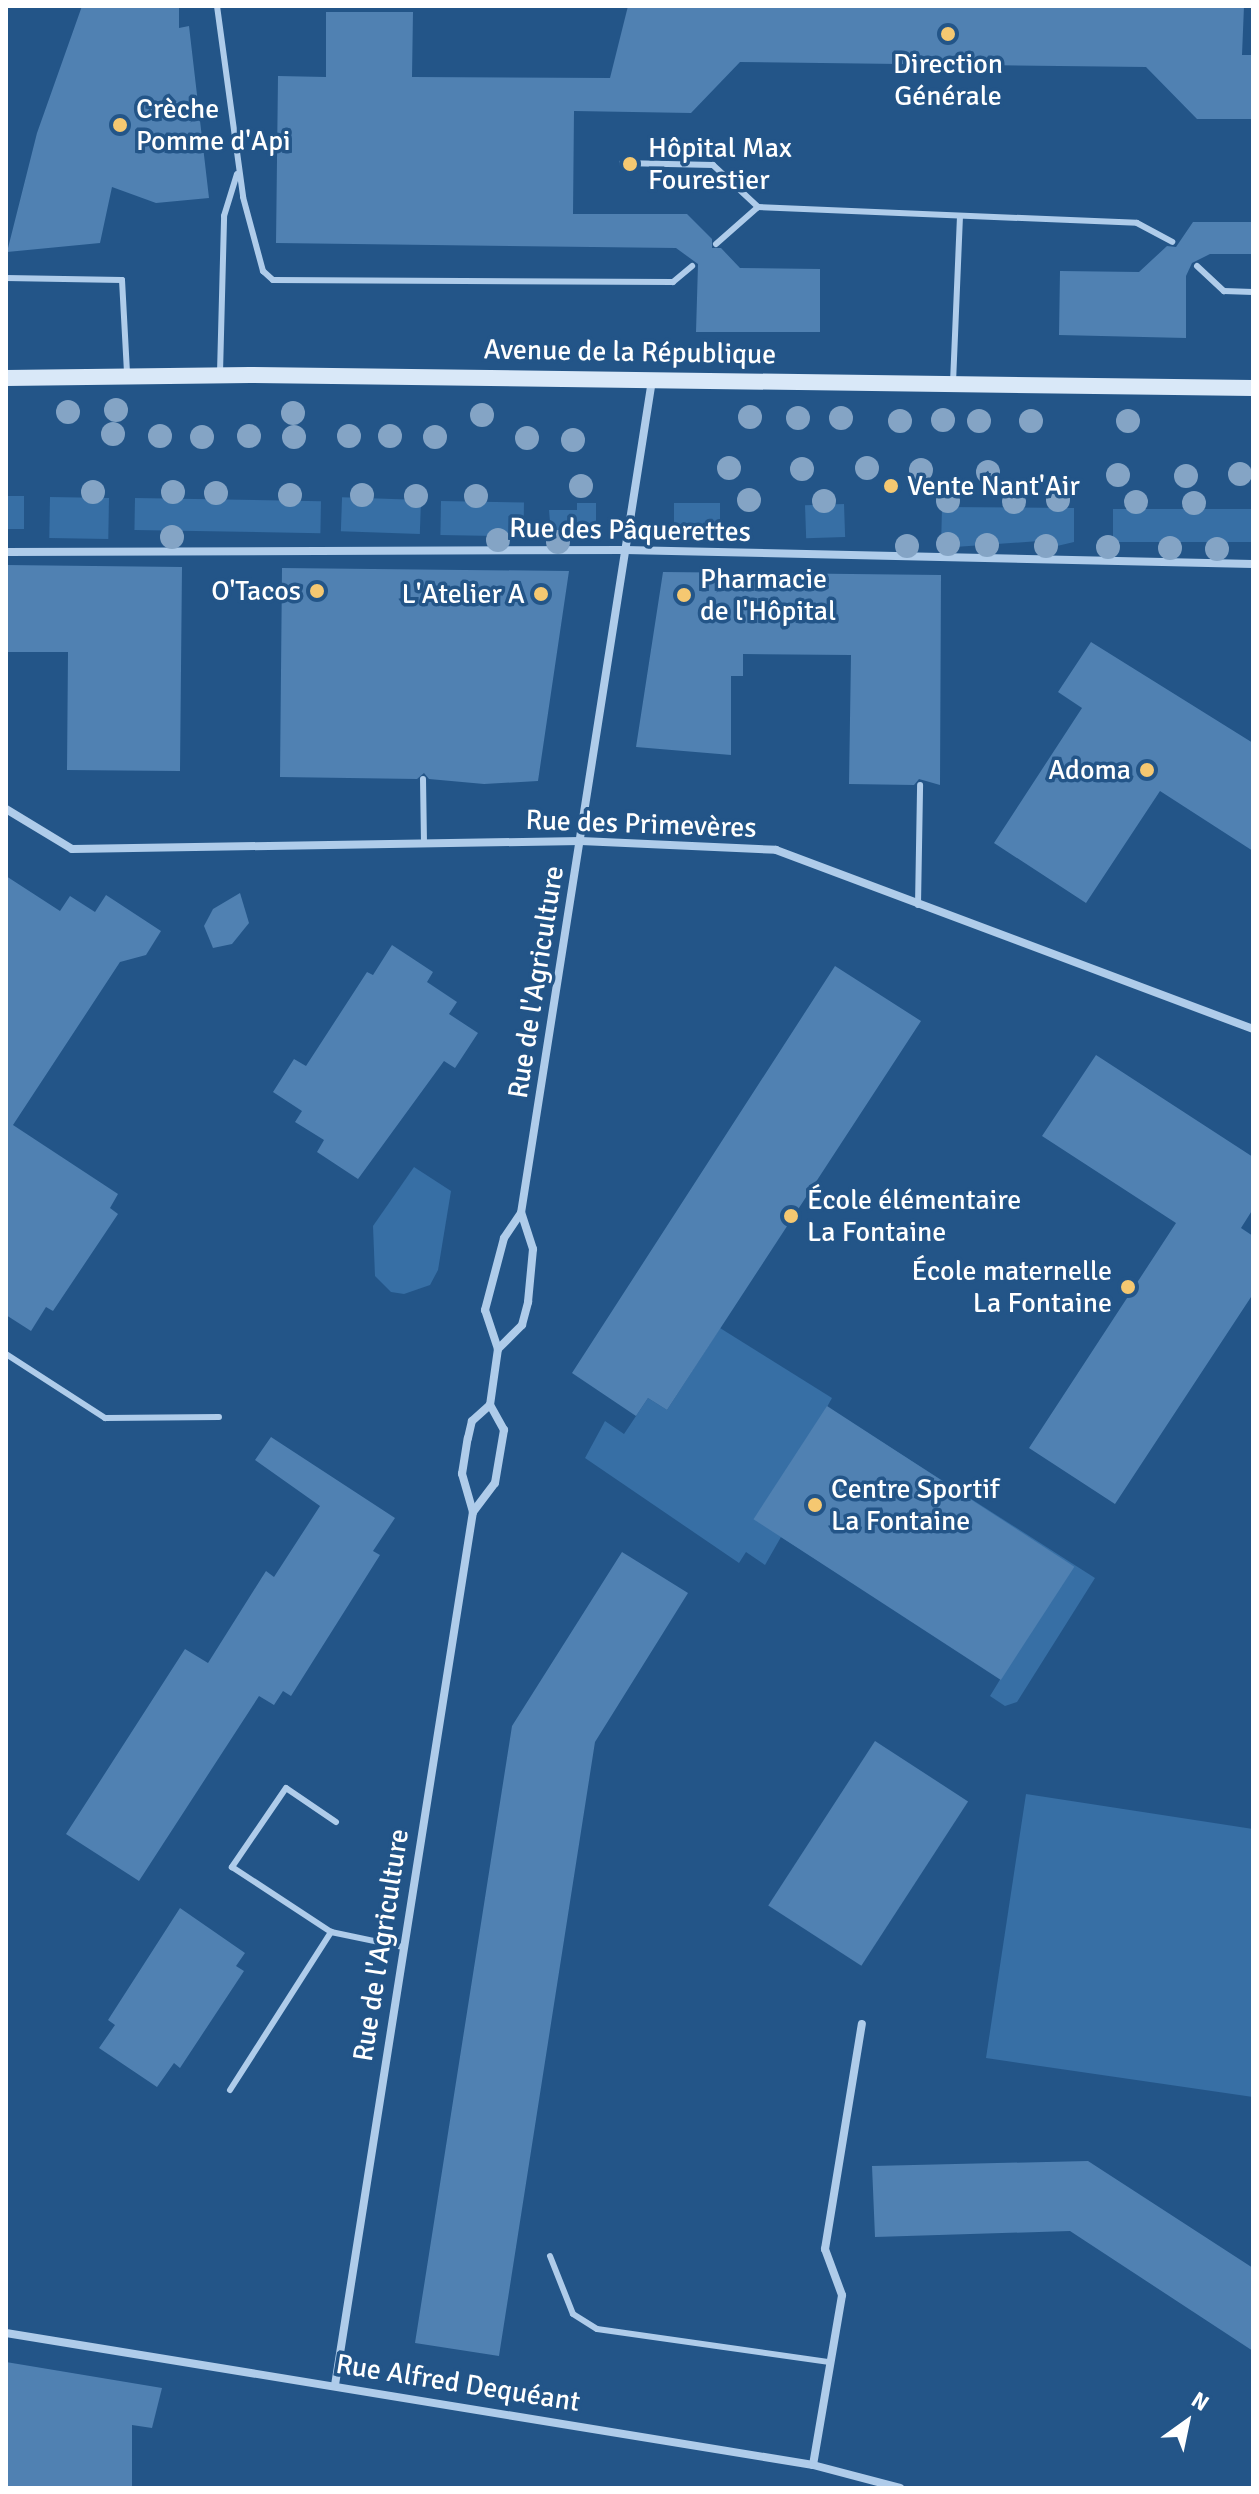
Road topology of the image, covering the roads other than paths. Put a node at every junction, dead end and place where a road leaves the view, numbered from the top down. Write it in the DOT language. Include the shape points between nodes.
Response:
graph roads {
  1 [pos="217,6"];
  2 [pos="622,163"];
  3 [pos="238,170"];
  4 [pos="758,207"];
  5 [pos="960,216"];
  6 [pos="1172,242"];
  7 [pos="716,244"];
  8 [pos="692,266"];
  9 [pos="1197,266"];
  10 [pos="6,278"];
  11 [pos="1253,292"];
  12 [pos="220,375"];
  13 [pos="128,377"];
  14 [pos="6,378"];
  15 [pos="652,379"];
  16 [pos="953,383"];
  17 [pos="1253,388"];
  18 [pos="625,550"];
  19 [pos="6,552"];
  20 [pos="1253,564"];
  21 [pos="423,779"];
  22 [pos="920,785"];
  23 [pos="6,809"];
  24 [pos="581,841"];
  25 [pos="424,844"];
  26 [pos="918,905"];
  27 [pos="1253,1029"];
  28 [pos="521,1213"];
  29 [pos="498,1349"];
  30 [pos="6,1354"];
  31 [pos="490,1405"];
  32 [pos="219,1417"];
  33 [pos="473,1512"];
  34 [pos="336,1822"];
  35 [pos="331,1932"];
  36 [pos="403,1947"];
  37 [pos="862,2024"];
  38 [pos="230,2090"];
  39 [pos="550,2256"];
  40 [pos="6,2333"];
  41 [pos="830,2362"];
  42 [pos="335,2385"];
  43 [pos="813,2465"];
  44 [pos="900,2488"];
  1 -- 3 [label="lane"];
  2 -- 4 [label="lane" via="713,165"];
  3 -- 8 [label="lane" via="263,271 273,280 673,282"];
  3 -- 12 [label="lane" via="224,216"];
  4 -- 5 [label="lane"];
  4 -- 7 [label="lane"];
  5 -- 6 [label="lane" via="1137,223"];
  5 -- 16 [label="lane"];
  9 -- 11 [label="lane" via="1224,291"];
  10 -- 13 [label="lane" via="122,280"];
  12 -- 13 [label="main road, Avenue de la République"];
  12 -- 15 [label="main road, Avenue de la République"];
  13 -- 14 [label="main road, Avenue de la République"];
  15 -- 16 [label="main road, Avenue de la République"];
  15 -- 18 [label="street, Rue de l'Agriculture"];
  16 -- 17 [label="main road, Avenue de la République"];
  18 -- 19 [label="street, Rue des Pâquerettes"];
  18 -- 20 [label="street, Rue des Pâquerettes"];
  18 -- 24 [label="street, Rue de l'Agriculture"];
  21 -- 25 [label="lane"];
  22 -- 26 [label="lane"];
  23 -- 25 [label="street, Rue des Primevères" via="72,849"];
  24 -- 25 [label="street, Rue des Primevères"];
  24 -- 26 [label="street, Rue des Primevères" via="776,850"];
  24 -- 28 [label="street, Rue de l'Agriculture"];
  26 -- 27 [label="street, Rue des Primevères"];
  28 -- 29 [label="street, Rue de l'Agriculture" via="504,1238 485,1310"];
  28 -- 29 [label="street, Rue de l'Agriculture" via="533,1249 528,1302 522,1325"];
  29 -- 31 [label="street, Rue de l'Agriculture"];
  30 -- 32 [label="lane" via="105,1418"];
  31 -- 33 [label="street, Rue de l'Agriculture" via="472,1421 462,1474"];
  31 -- 33 [label="street, Rue de l'Agriculture" via="504,1430 495,1483"];
  33 -- 36 [label="street, Rue de l'Agriculture"];
  34 -- 35 [label="lane" via="286,1788 232,1867"];
  35 -- 36 [label="lane"];
  35 -- 38 [label="lane"];
  36 -- 42 [label="street, Rue de l'Agriculture"];
  37 -- 41 [label="street" via="825,2249 842,2295"];
  39 -- 41 [label="lane" via="573,2314 597,2329"];
  40 -- 42 [label="street, Rue Alfred Dequéant"];
  41 -- 43 [label="street"];
  42 -- 43 [label="street, Rue Alfred Dequéant"];
  43 -- 44 [label="street, Rue Alfred Dequéant"];
}
